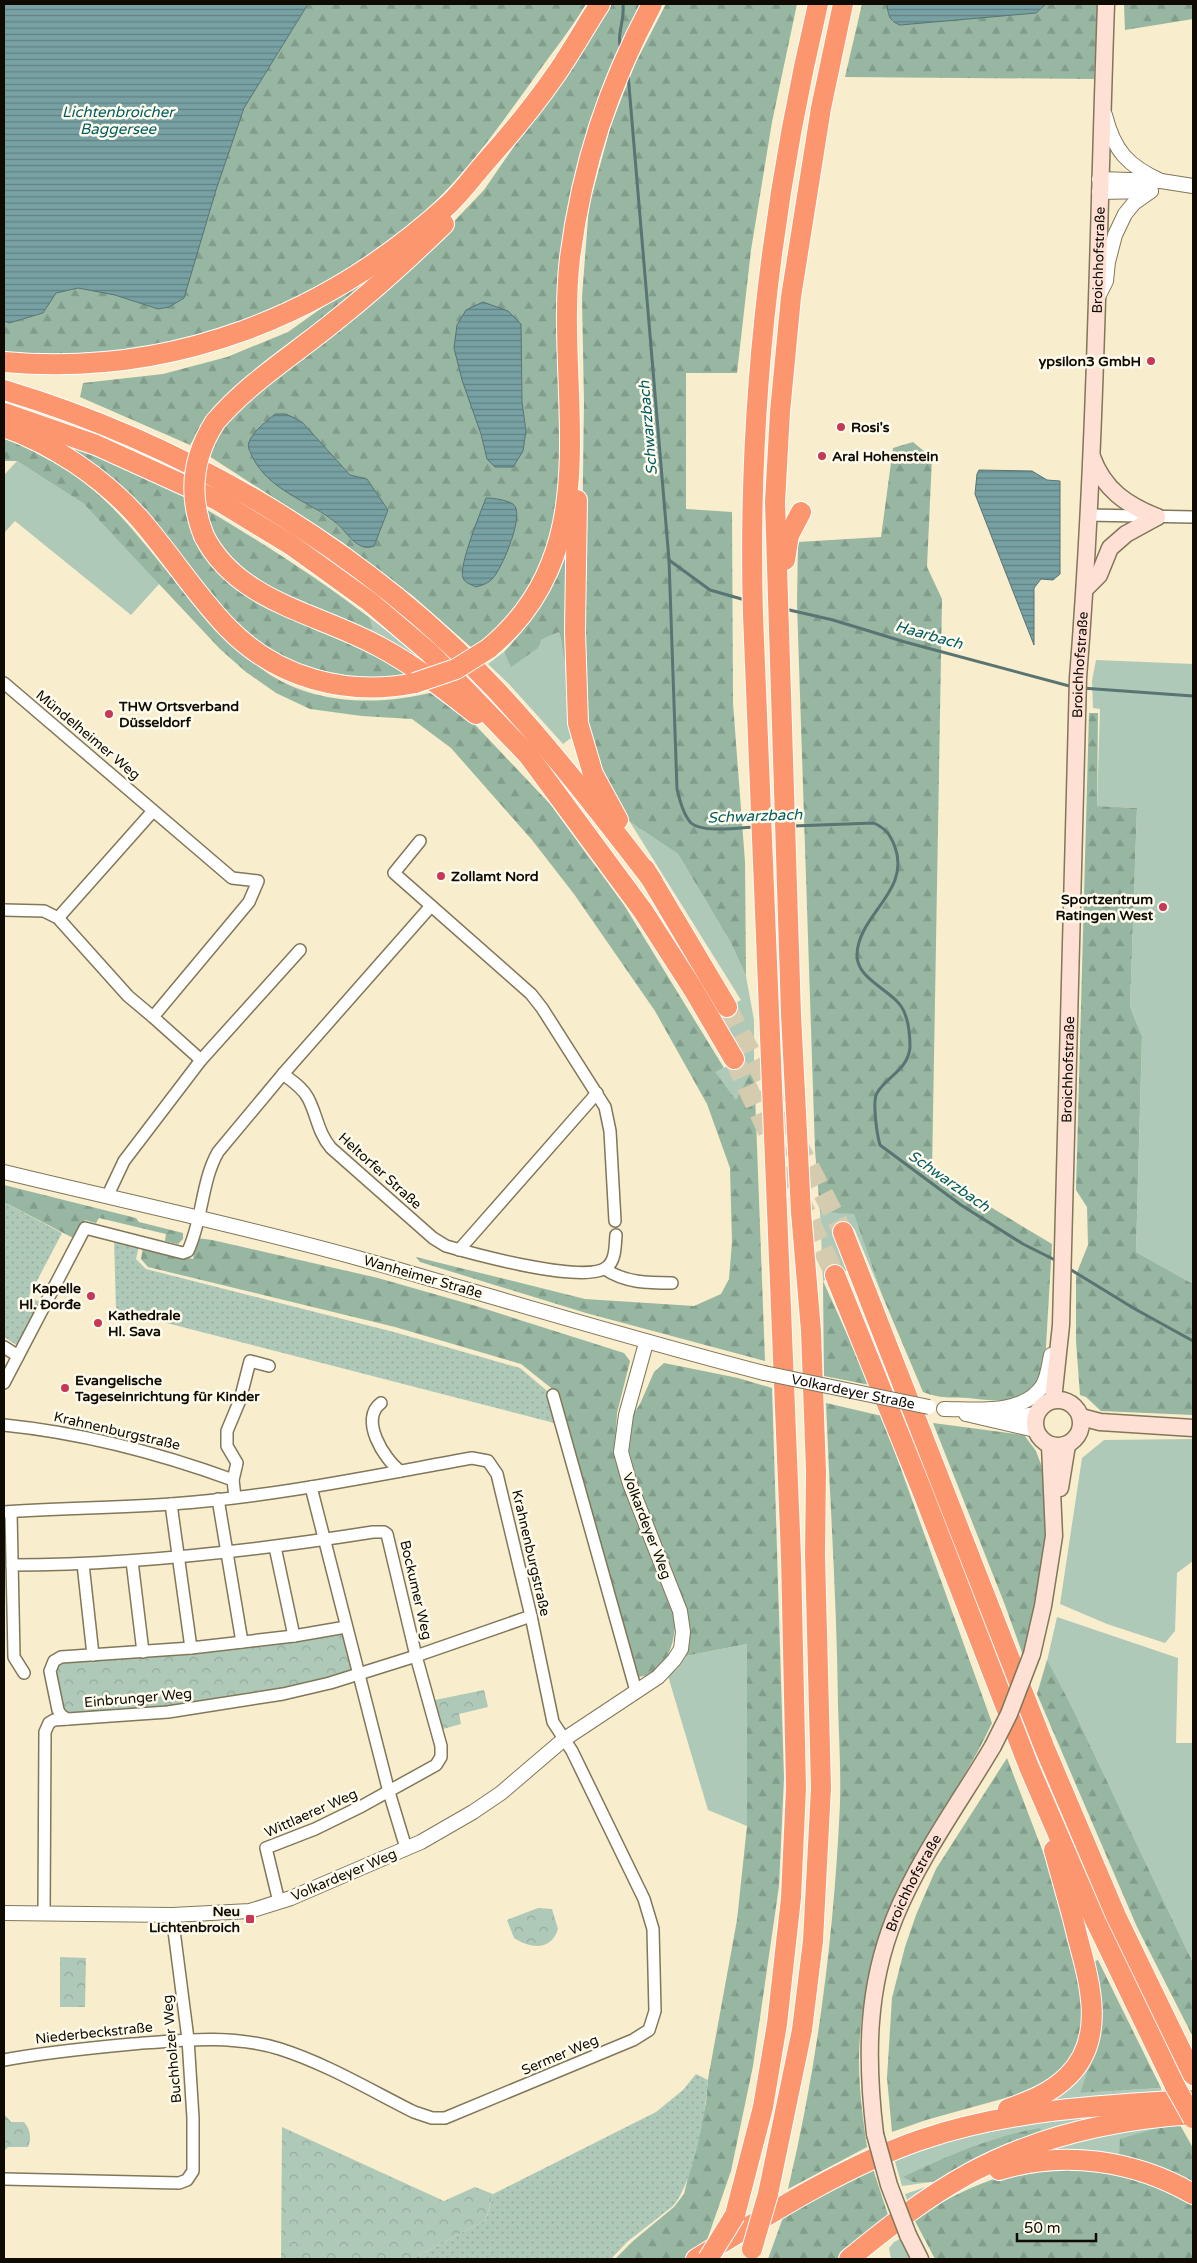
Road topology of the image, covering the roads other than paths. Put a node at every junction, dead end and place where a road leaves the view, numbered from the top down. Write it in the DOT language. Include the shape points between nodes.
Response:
graph roads {
  1 [pos="652,4"];
  2 [pos="818,4"];
  3 [pos="843,4"];
  4 [pos="1106,4"];
  5 [pos="599,5"];
  6 [pos="1102,104"];
  7 [pos="508,137"];
  8 [pos="1161,181"];
  9 [pos="1099,186"];
  10 [pos="1192,186"];
  11 [pos="1151,191"];
  12 [pos="1097,300"];
  13 [pos="4,362"];
  14 [pos="4,390"];
  15 [pos="4,413"];
  16 [pos="4,427"];
  17 [pos="1091,453"];
  18 [pos="570,454"];
  19 [pos="800,512"];
  20 [pos="1087,515"];
  21 [pos="1157,517"];
  22 [pos="1193,518"];
  23 [pos="780,588"];
  24 [pos="1085,589"];
  25 [pos="4,683"];
  26 [pos="528,755"];
  27 [pos="153,811"];
  28 [pos="420,841"];
  29 [pos="652,880"];
  30 [pos="431,906"];
  31 [pos="4,910"];
  32 [pos="58,918"];
  33 [pos="300,950"];
  34 [pos="728,1007"];
  35 [pos="153,1017"];
  36 [pos="734,1059"];
  37 [pos="201,1060"];
  38 [pos="283,1074"];
  39 [pos="597,1093"];
  40 [pos="4,1172"];
  41 [pos="107,1197"];
  42 [pos="198,1218"];
  43 [pos="616,1221"];
  44 [pos="843,1232"];
  45 [pos="616,1235"];
  46 [pos="459,1250"];
  47 [pos="605,1269"];
  48 [pos="834,1275"];
  49 [pos="672,1283"];
  50 [pos="1061,1326"];
  51 [pos="646,1343"];
  52 [pos="4,1347"];
  53 [pos="18,1356"];
  54 [pos="269,1366"];
  55 [pos="4,1383"];
  56 [pos="553,1395"];
  57 [pos="1061,1401"];
  58 [pos="381,1403"];
  59 [pos="944,1409"];
  60 [pos="1081,1417"];
  61 [pos="1036,1422"];
  62 [pos="4,1424"];
  63 [pos="1176,1428"];
  64 [pos="1193,1428"];
  65 [pos="1073,1440"];
  66 [pos="1050,1445"];
  67 [pos="400,1471"];
  68 [pos="233,1480"];
  69 [pos="311,1487"];
  70 [pos="234,1497"];
  71 [pos="218,1499"];
  72 [pos="171,1504"];
  73 [pos="7,1512"];
  74 [pos="1055,1522"];
  75 [pos="324,1540"];
  76 [pos="275,1547"];
  77 [pos="227,1553"];
  78 [pos="178,1558"];
  79 [pos="132,1562"];
  80 [pos="83,1564"];
  81 [pos="12,1565"];
  82 [pos="531,1616"];
  83 [pos="346,1628"];
  84 [pos="294,1636"];
  85 [pos="242,1642"];
  86 [pos="191,1648"];
  87 [pos="143,1652"];
  88 [pos="93,1655"];
  89 [pos="416,1656"];
  90 [pos="24,1673"];
  91 [pos="359,1674"];
  92 [pos="636,1691"];
  93 [pos="67,1719"];
  94 [pos="563,1740"];
  95 [pos="1029,1767"];
  96 [pos="390,1792"];
  97 [pos="406,1848"];
  98 [pos="279,1902"];
  99 [pos="4,1912"];
  100 [pos="44,1913"];
  101 [pos="172,1915"];
  102 [pos="188,2039"];
  103 [pos="4,2060"];
  104 [pos="1193,2075"];
  105 [pos="1193,2100"];
  106 [pos="1193,2114"];
  107 [pos="1193,2118"];
  108 [pos="936,2136"];
  109 [pos="4,2180"];
  110 [pos="945,2188"];
  111 [pos="1193,2194"];
  112 [pos="736,2215"];
  113 [pos="750,2254"];
  114 [pos="696,2259"];
  115 [pos="708,2259"];
  116 [pos="722,2259"];
  117 [pos="849,2259"];
  118 [pos="920,2259"];
  1 -- 18 [label="highway" via="621,64 600,121 578,204 571,251 567,334"];
  2 -- 112 [label="highway" via="776,219 762,338 753,482 752,615 792,1557 796,1788 791,1898 777,2024 763,2107"];
  3 -- 23 [label="highway" via="821,108 791,297 775,502"];
  4 -- 6 [label="main road, Broichhofstraße"];
  5 -- 7 [label="highway" via="556,74"];
  6 -- 8 [label="street" via="1109,130 1126,160"];
  6 -- 9 [label="main road, Broichhofstraße"];
  7 -- 13 [label="highway" via="444,209 384,258 301,308 256,328 165,354 73,364"];
  7 -- 26 [label="highway, bridge" via="484,178 456,213 396,270 242,394 215,422 199,453 194,481 196,509 204,536 235,577 282,604 344,629 398,657"];
  8 -- 9 [label="street"];
  8 -- 10 [label="street"];
  9 -- 11 [label="street"];
  9 -- 12 [label="main road, Broichhofstraße"];
  10 -- 11 [label="street"];
  11 -- 12 [label="street" via="1125,214 1115,235 1106,281"];
  12 -- 17 [label="main road, Broichhofstraße"];
  14 -- 29 [label="highway" via="100,423 217,478 301,527 380,584 501,695 574,779"];
  15 -- 26 [label="highway" via="151,468 217,500 291,545 370,602 430,653"];
  16 -- 18 [label="highway, bridge" via="58,452 100,482 137,516 226,626 271,661 300,675 343,687 377,688 415,683 456,669 488,649 519,620 547,576 563,524"];
  17 -- 20 [label="main road, Broichhofstraße"];
  17 -- 21 [label="main road" via="1107,487 1126,503"];
  18 -- 29 [label="highway" via="578,490 575,632 578,723 593,774"];
  19 -- 23 [label="highway" via="790,535"];
  20 -- 21 [label="street"];
  20 -- 24 [label="main road, Broichhofstraße"];
  21 -- 22 [label="street"];
  21 -- 24 [label="main road" via="1126,534 1110,548 1099,575"];
  23 -- 113 [label="highway, bridge" via="791,1014 800,1212 811,1331 816,1472 821,1788 813,1941 802,2030 768,2194"];
  24 -- 50 [label="main road, Broichhofstraße" via="1078,678"];
  25 -- 27 [label="street, Mündelheimer Weg"];
  26 -- 36 [label="highway" via="643,910"];
  27 -- 32 [label="street"];
  27 -- 35 [label="street, Mündelheimer Weg" via="232,878 258,881 249,902"];
  28 -- 30 [label="street" via="394,873"];
  29 -- 34 [label="highway"];
  30 -- 38 [label="street"];
  30 -- 39 [label="street" via="531,994"];
  31 -- 32 [label="street" via="44,911"];
  32 -- 35 [label="street" via="128,996"];
  33 -- 37 [label="street"];
  35 -- 37 [label="street"];
  37 -- 41 [label="street" via="124,1161"];
  38 -- 42 [label="street" via="218,1152 210,1166"];
  38 -- 46 [label="street, Heltorfer Straße" via="308,1098 321,1134 331,1148 433,1238"];
  39 -- 43 [label="street" via="605,1107 610,1131"];
  39 -- 46 [label="street"];
  40 -- 41 [label="street, Wanheimer Straße"];
  41 -- 42 [label="street, Wanheimer Straße"];
  42 -- 51 [label="street, Wanheimer Straße" via="368,1262"];
  42 -- 53 [label="street" via="188,1251 182,1253 85,1228"];
  44 -- 104 [label="highway" via="1042,1741 1116,1916"];
  45 -- 47 [label="street" via="611,1263"];
  46 -- 47 [label="street, Heltorfer Straße" via="559,1271"];
  47 -- 49 [label="street, Heltorfer Straße" via="616,1276 640,1282"];
  48 -- 95 [label="highway"];
  50 -- 57 [label="main road, Broichhofstraße"];
  50 -- 59 [label="street, Volkardeyer Straße" via="1044,1384 1023,1403"];
  51 -- 59 [label="street, Volkardeyer Straße, bridge" via="764,1373"];
  51 -- 92 [label="street, Volkardeyer Weg" via="626,1415 621,1452 630,1484 680,1611 682,1632 681,1649 674,1660 658,1677"];
  52 -- 53 [label="street"];
  53 -- 55 [label="street"];
  54 -- 68 [label="street" via="250,1361 240,1400 227,1431 227,1446 237,1463"];
  56 -- 92 [label="street"];
  57 -- 60 [label="main road" via="1076,1408"];
  57 -- 61 [label="main road" via="1040,1407"];
  58 -- 67 [label="street" via="372,1413 379,1446"];
  59 -- 61 [label="street, Volkardeyer Straße" via="971,1415 1023,1416"];
  60 -- 63 [label="main road" via="1100,1422"];
  60 -- 65 [label="main road" via="1082,1425"];
  61 -- 66 [label="main road" via="1041,1439"];
  62 -- 68 [label="street, Krahnenburgstraße" via="38,1428 149,1452"];
  63 -- 64 [label="main road"];
  63 -- 65 [label="main road" via="1099,1432"];
  65 -- 66 [label="main road"];
  65 -- 74 [label="main road, Broichhofstraße"];
  66 -- 74 [label="main road, Broichhofstraße"];
  67 -- 69 [label="street, Krahnenburgstraße"];
  67 -- 82 [label="street, Krahnenburgstraße" via="472,1458 488,1461 496,1474"];
  68 -- 70 [label="street"];
  69 -- 70 [label="street, Krahnenburgstraße"];
  69 -- 75 [label="street"];
  70 -- 71 [label="street, Krahnenburgstraße"];
  71 -- 72 [label="street, Krahnenburgstraße"];
  71 -- 77 [label="street"];
  72 -- 73 [label="street, Krahnenburgstraße"];
  72 -- 78 [label="street"];
  73 -- 81 [label="street"];
  74 -- 118 [label="main road, Broichhofstraße, bridge" via="1044,1606 1032,1654 1015,1700 993,1746 912,1882 895,1918 876,1984 868,2046 875,2134 889,2185"];
  75 -- 76 [label="street, Bockumer Weg"];
  75 -- 83 [label="street"];
  75 -- 89 [label="street, Bockumer Weg" via="373,1532 387,1534"];
  76 -- 77 [label="street, Bockumer Weg"];
  76 -- 84 [label="street"];
  77 -- 78 [label="street, Bockumer Weg"];
  77 -- 85 [label="street"];
  78 -- 79 [label="street, Bockumer Weg"];
  78 -- 86 [label="street"];
  79 -- 80 [label="street, Bockumer Weg"];
  79 -- 87 [label="street"];
  80 -- 81 [label="street, Bockumer Weg"];
  80 -- 88 [label="street"];
  81 -- 90 [label="street" via="14,1657"];
  82 -- 89 [label="street, Einbrunger Weg"];
  82 -- 94 [label="street, Krahnenburgstraße" via="553,1722"];
  83 -- 84 [label="street"];
  83 -- 91 [label="street"];
  84 -- 85 [label="street"];
  85 -- 86 [label="street"];
  86 -- 87 [label="street"];
  87 -- 88 [label="street"];
  88 -- 93 [label="street" via="61,1657 52,1664 50,1670 57,1704 61,1715"];
  89 -- 91 [label="street, Einbrunger Weg"];
  89 -- 96 [label="street, Wittlaerer Weg" via="442,1757 436,1765"];
  91 -- 93 [label="street, Einbrunger Weg" via="283,1694 186,1710"];
  91 -- 96 [label="street"];
  92 -- 94 [label="street, Volkardeyer Weg"];
  93 -- 100 [label="street, Einbrunger Weg" via="54,1720 45,1732"];
  94 -- 97 [label="street, Volkardeyer Weg" via="474,1812"];
  94 -- 102 [label="street, Sermer Weg" via="572,1751 644,1899 654,1929 654,2011 649,2030 633,2040 445,2118 414,2112 338,2074 278,2049 223,2040"];
  95 -- 107 [label="highway, bridge" via="1095,1920"];
  95 -- 108 [label="highway" via="1086,1967 1092,2004 1089,2040 1076,2067 1051,2090 1031,2101"];
  96 -- 97 [label="street"];
  96 -- 98 [label="street, Wittlaerer Weg" via="315,1829 266,1848"];
  97 -- 98 [label="street, Volkardeyer Weg"];
  98 -- 101 [label="street, Volkardeyer Weg" via="250,1911"];
  99 -- 100 [label="street, Volkardeyer Weg"];
  100 -- 101 [label="street, Volkardeyer Weg"];
  101 -- 102 [label="street, Buchholzer Weg"];
  102 -- 103 [label="street, Niederbeckstraße"];
  102 -- 109 [label="street, Buchholzer Weg" via="193,2172 187,2180 179,2183"];
  105 -- 108 [label="highway" via="1031,2114"];
  106 -- 110 [label="highway" via="1132,2120 1051,2139 994,2161"];
  108 -- 114 [label="highway" via="858,2166"];
  110 -- 111 [label="highway" via="1021,2164 1066,2159 1132,2168"];
  110 -- 117 [label="highway" via="888,2226"];
  112 -- 115 [label="highway, bridge"];
  112 -- 116 [label="highway"];
}
